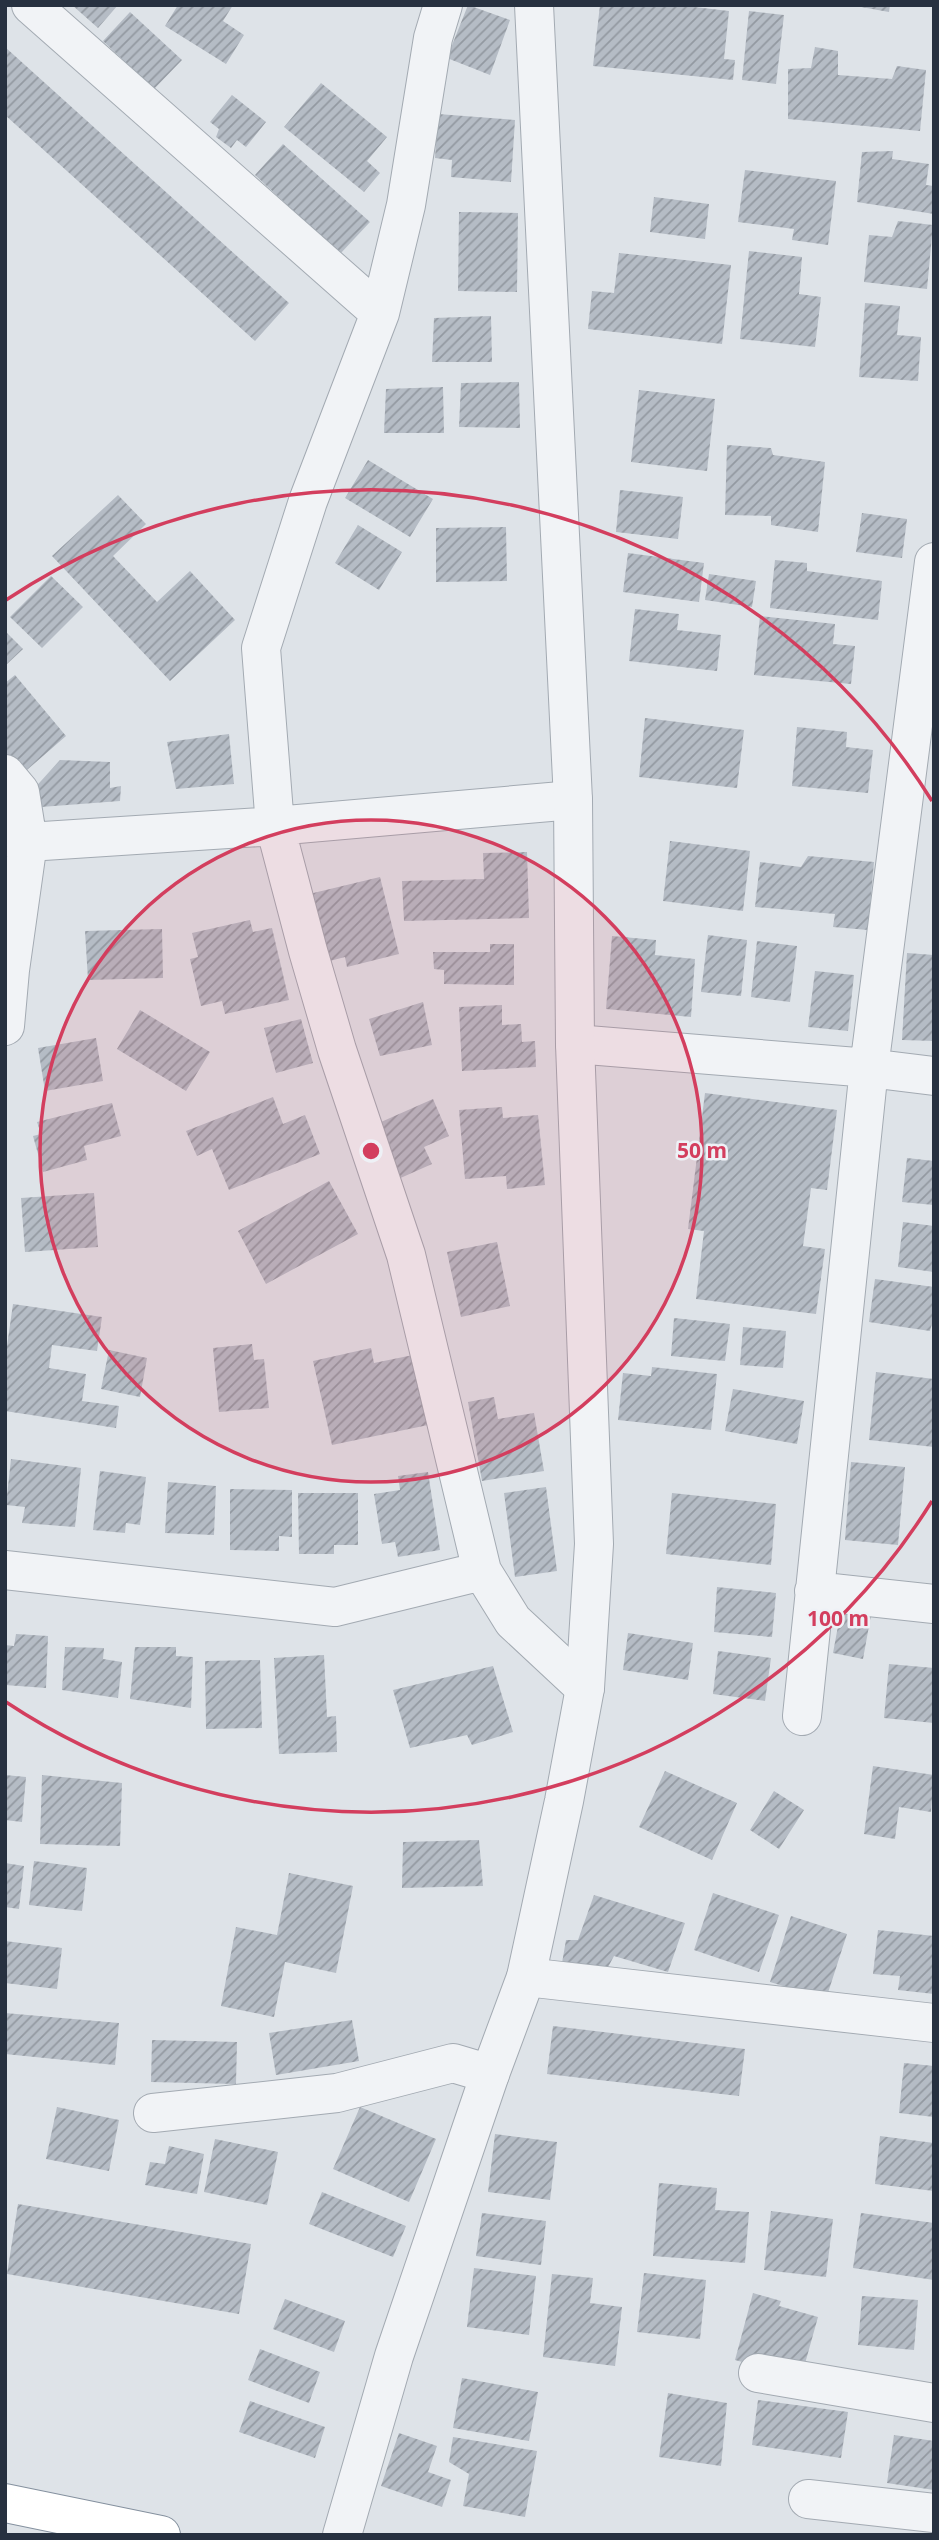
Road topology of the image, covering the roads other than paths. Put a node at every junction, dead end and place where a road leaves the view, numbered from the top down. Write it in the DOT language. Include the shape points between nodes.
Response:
graph roads {
  1 [pos="31,5"];
  2 [pos="443,5"];
  3 [pos="534,5"];
  4 [pos="380,313"];
  5 [pos="934,562"];
  6 [pos="5,774"];
  7 [pos="572,800"];
  8 [pos="275,826"];
  9 [pos="17,839"];
  10 [pos="5,1026"];
  11 [pos="575,1044"];
  12 [pos="869,1068"];
  13 [pos="934,1076"];
  14 [pos="5,1570"];
  15 [pos="482,1571"];
  16 [pos="814,1591"];
  17 [pos="934,1604"];
  18 [pos="585,1688"];
  19 [pos="802,1716"];
  20 [pos="526,1977"];
  21 [pos="934,2022"];
  22 [pos="490,2074"];
  23 [pos="153,2113"];
  24 [pos="758,2373"];
  25 [pos="934,2403"];
  26 [pos="808,2499"];
  27 [pos="5,2503"];
  28 [pos="934,2513"];
  29 [pos="161,2535"];
  30 [pos="342,2535"];
  1 -- 4 [label="street"];
  2 -- 4 [label="street" via="433,38 406,205"];
  3 -- 7 [label="street"];
  4 -- 8 [label="street" via="308,501 261,648"];
  5 -- 12 [label="street"];
  6 -- 9 [label="street" via="20,792"];
  7 -- 8 [label="street"];
  7 -- 11 [label="street"];
  8 -- 9 [label="street"];
  8 -- 15 [label="street" via="337,1050 406,1255"];
  9 -- 10 [label="street"];
  11 -- 12 [label="street"];
  11 -- 18 [label="street" via="594,1544"];
  12 -- 13 [label="street"];
  12 -- 16 [label="street"];
  14 -- 15 [label="street" via="335,1607"];
  15 -- 18 [label="street" via="513,1620"];
  16 -- 17 [label="street"];
  16 -- 19 [label="street"];
  18 -- 20 [label="street"];
  20 -- 21 [label="street"];
  20 -- 22 [label="street"];
  22 -- 23 [label="street" via="453,2063 337,2093"];
  22 -- 30 [label="street" via="394,2356"];
  24 -- 25 [label="street"];
  26 -- 28 [label="street"];
  27 -- 29 [label="highway"];
}
